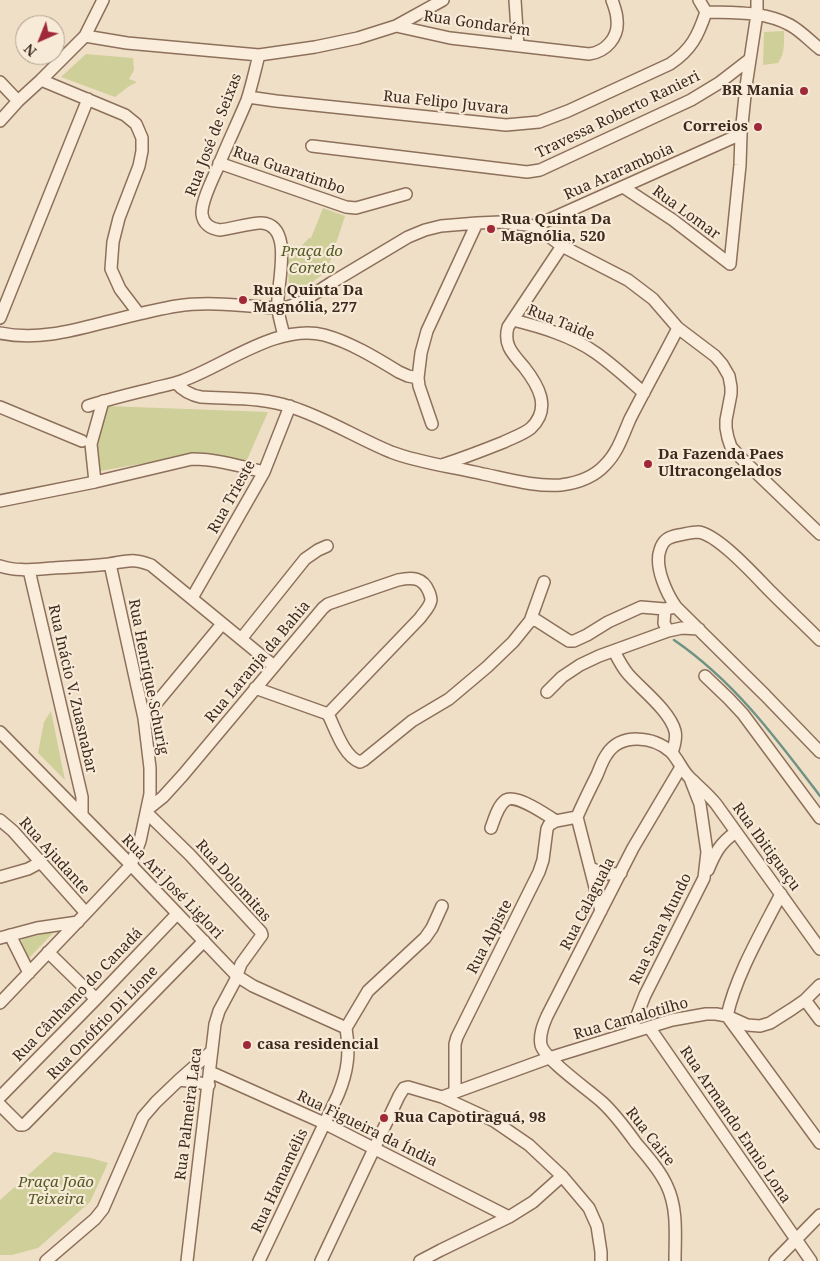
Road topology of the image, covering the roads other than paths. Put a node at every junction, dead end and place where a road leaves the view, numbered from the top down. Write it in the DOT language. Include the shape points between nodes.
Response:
graph roads {
  1 [pos="103,0"];
  2 [pos="443,0"];
  3 [pos="516,0"];
  4 [pos="612,0"];
  5 [pos="699,0"];
  6 [pos="757,0"];
  7 [pos="706,12"];
  8 [pos="758,14"];
  9 [pos="396,26"];
  10 [pos="85,36"];
  11 [pos="518,46"];
  12 [pos="820,49"];
  13 [pos="259,55"];
  14 [pos="750,59"];
  15 [pos="41,80"];
  16 [pos="0,82"];
  17 [pos="248,97"];
  18 [pos="88,99"];
  19 [pos="18,101"];
  20 [pos="0,121"];
  21 [pos="742,134"];
  22 [pos="312,146"];
  23 [pos="220,162"];
  24 [pos="624,187"];
  25 [pos="406,194"];
  26 [pos="477,223"];
  27 [pos="536,226"];
  28 [pos="562,246"];
  29 [pos="277,308"];
  30 [pos="139,314"];
  31 [pos="0,318"];
  32 [pos="513,320"];
  33 [pos="678,328"];
  34 [pos="0,333"];
  35 [pos="284,336"];
  36 [pos="418,378"];
  37 [pos="176,383"];
  38 [pos="644,393"];
  39 [pos="103,401"];
  40 [pos="0,406"];
  41 [pos="88,406"];
  42 [pos="290,406"];
  43 [pos="432,424"];
  44 [pos="82,441"];
  45 [pos="441,465"];
  46 [pos="264,472"];
  47 [pos="95,482"];
  48 [pos="0,501"];
  49 [pos="820,534"];
  50 [pos="327,546"];
  51 [pos="110,564"];
  52 [pos="0,566"];
  53 [pos="29,570"];
  54 [pos="544,582"];
  55 [pos="192,598"];
  56 [pos="671,608"];
  57 [pos="530,621"];
  58 [pos="222,624"];
  59 [pos="699,629"];
  60 [pos="668,631"];
  61 [pos="241,639"];
  62 [pos="820,640"];
  63 [pos="614,651"];
  64 [pos="274,666"];
  65 [pos="705,676"];
  66 [pos="255,688"];
  67 [pos="547,692"];
  68 [pos="328,714"];
  69 [pos="144,718"];
  70 [pos="0,732"];
  71 [pos="820,752"];
  72 [pos="672,754"];
  73 [pos="681,767"];
  74 [pos="690,778"];
  75 [pos="147,811"];
  76 [pos="82,815"];
  77 [pos="577,817"];
  78 [pos="820,818"];
  79 [pos="0,820"];
  80 [pos="556,821"];
  81 [pos="491,828"];
  82 [pos="736,832"];
  83 [pos="41,862"];
  84 [pos="131,865"];
  85 [pos="591,868"];
  86 [pos="621,873"];
  87 [pos="0,877"];
  88 [pos="704,878"];
  89 [pos="781,894"];
  90 [pos="442,906"];
  91 [pos="601,910"];
  92 [pos="86,913"];
  93 [pos="177,914"];
  94 [pos="78,922"];
  95 [pos="5,937"];
  96 [pos="204,941"];
  97 [pos="820,949"];
  98 [pos="48,952"];
  99 [pos="29,973"];
  100 [pos="237,976"];
  101 [pos="820,985"];
  102 [pos="96,999"];
  103 [pos="805,1000"];
  104 [pos="0,1003"];
  105 [pos="727,1016"];
  106 [pos="820,1020"];
  107 [pos="650,1027"];
  108 [pos="346,1028"];
  109 [pos="630,1033"];
  110 [pos="212,1050"];
  111 [pos="549,1058"];
  112 [pos="210,1072"];
  113 [pos="179,1080"];
  114 [pos="209,1085"];
  115 [pos="456,1091"];
  116 [pos="0,1097"];
  117 [pos="442,1097"];
  118 [pos="0,1105"];
  119 [pos="324,1123"];
  120 [pos="820,1143"];
  121 [pos="375,1148"];
  122 [pos="562,1176"];
  123 [pos="820,1215"];
  124 [pos="509,1217"];
  125 [pos="795,1240"];
  126 [pos="58,1256"];
  127 [pos="46,1261"];
  128 [pos="187,1261"];
  129 [pos="259,1261"];
  130 [pos="321,1261"];
  131 [pos="420,1261"];
  132 [pos="601,1261"];
  133 [pos="675,1261"];
  134 [pos="775,1261"];
  135 [pos="811,1261"];
  1 -- 10 [label="street"];
  2 -- 9 [label="street"];
  3 -- 11 [label="street"];
  4 -- 11 [label="street, Rua Gondarém" via="617,29 613,39 597,53"];
  5 -- 7 [label="street"];
  6 -- 8 [label="street"];
  7 -- 8 [label="street"];
  7 -- 17 [label="street, Rua Felipo Juvara" via="693,43 681,57 539,122 506,125"];
  8 -- 12 [label="street" via="790,25"];
  8 -- 14 [label="street"];
  9 -- 11 [label="street, Rua Gondarém" via="450,38"];
  9 -- 13 [label="street" via="358,38"];
  10 -- 13 [label="street"];
  10 -- 15 [label="street"];
  13 -- 17 [label="street, Rua José de Seixas"];
  14 -- 21 [label="street"];
  14 -- 22 [label="street, Travessa Roberto Ranieri" via="691,100 540,170 527,172"];
  15 -- 18 [label="street"];
  15 -- 19 [label="street"];
  16 -- 19 [label="street"];
  17 -- 23 [label="street, Rua José de Seixas"];
  18 -- 30 [label="street" via="125,115 136,124 142,138 139,166 113,242 111,269 120,289"];
  18 -- 31 [label="street"];
  19 -- 20 [label="street"];
  21 -- 24 [label="street, Rua Araramboia"];
  21 -- 24 [label="street, Rua Lomar" via="730,264"];
  23 -- 25 [label="street, Rua Guaratimbo" via="346,207 356,208"];
  23 -- 29 [label="street, Rua José de Seixas" via="203,205 202,218 210,227 220,230 259,223 269,224 275,229 282,248"];
  24 -- 27 [label="street, Rua Araramboia"];
  26 -- 27 [label="street"];
  26 -- 29 [label="street" via="442,226 408,236 300,303"];
  26 -- 36 [label="street" via="427,331"];
  27 -- 28 [label="street"];
  28 -- 32 [label="street"];
  28 -- 33 [label="street" via="628,280 653,300"];
  29 -- 30 [label="street" via="196,304"];
  29 -- 35 [label="street, Rua José de Seixas"];
  30 -- 34 [label="street" via="63,333 33,336"];
  32 -- 38 [label="street, Rua Taide" via="543,328 594,352"];
  32 -- 45 [label="street" via="505,335 507,344 540,391 539,417 530,428 515,436"];
  33 -- 38 [label="street"];
  33 -- 49 [label="street" via="715,356 728,376 731,394 726,428 736,452"];
  35 -- 36 [label="street" via="304,332 322,334"];
  35 -- 37 [label="street"];
  36 -- 43 [label="street"];
  37 -- 39 [label="street"];
  37 -- 42 [label="street" via="191,395"];
  38 -- 45 [label="street" via="616,450 606,464 585,479 562,485 544,485"];
  39 -- 41 [label="street"];
  39 -- 47 [label="street" via="91,444"];
  40 -- 44 [label="street"];
  42 -- 45 [label="street" via="393,452"];
  42 -- 46 [label="street, Rua Trieste"];
  46 -- 47 [label="street" via="223,462 192,459"];
  46 -- 55 [label="street, Rua Trieste"];
  47 -- 48 [label="street"];
  50 -- 61 [label="street" via="305,559"];
  51 -- 53 [label="street"];
  51 -- 55 [label="street" via="138,560 151,565"];
  51 -- 69 [label="street, Rua Henrique Schurig"];
  52 -- 53 [label="street"];
  53 -- 76 [label="street, Rua Inácio V. Zuasnabar" via="82,797"];
  54 -- 57 [label="street"];
  55 -- 58 [label="street"];
  56 -- 57 [label="street" via="641,607 569,641 536,620"];
  56 -- 59 [label="street"];
  56 -- 60 [label="street" via="664,622"];
  56 -- 62 [label="street" via="658,554 669,537 699,532 737,558"];
  57 -- 68 [label="street" via="513,642 449,699 412,721 364,760 358,762 349,754"];
  58 -- 61 [label="street"];
  58 -- 69 [label="street"];
  59 -- 60 [label="street"];
  59 -- 71 [label="street"];
  60 -- 63 [label="street"];
  61 -- 64 [label="street"];
  63 -- 67 [label="street" via="580,665"];
  63 -- 72 [label="street" via="620,665 670,721 676,740"];
  64 -- 66 [label="street, Rua Laranja da Bahia"];
  64 -- 68 [label="street, Rua Laranja da Bahia" via="325,606 398,580 420,580 427,586 431,598 420,618"];
  65 -- 78 [label="street" via="743,714"];
  66 -- 68 [label="street"];
  66 -- 75 [label="street, Rua Laranja da Bahia" via="184,775"];
  69 -- 75 [label="street, Rua Henrique Schurig" via="150,768"];
  70 -- 76 [label="street, Rua Ari José Liglori"];
  72 -- 73 [label="street"];
  72 -- 77 [label="street" via="641,738 617,744 607,754"];
  73 -- 74 [label="street, Rua Ibitiguaçu"];
  73 -- 86 [label="street, Rua Calaguala"];
  74 -- 82 [label="street, Rua Ibitiguaçu" via="716,804"];
  74 -- 88 [label="street, Rua Sana Mundo" via="700,804 705,835"];
  75 -- 84 [label="street, Rua Henrique Schurig"];
  75 -- 100 [label="street, Rua Dolomitas" via="261,932"];
  76 -- 84 [label="street, Rua Ari José Liglori"];
  77 -- 80 [label="street"];
  77 -- 85 [label="street"];
  79 -- 83 [label="street, Rua Ajudante"];
  80 -- 81 [label="street" via="532,807 508,799 499,809"];
  80 -- 115 [label="street, Rua Alpiste" via="547,829 540,872 457,1036"];
  82 -- 88 [label="street" via="718,848"];
  82 -- 89 [label="street, Rua Ibitiguaçu"];
  83 -- 87 [label="street"];
  83 -- 92 [label="street, Rua Ajudante"];
  84 -- 92 [label="street, Rua Henrique Schurig"];
  84 -- 93 [label="street, Rua Ari José Liglori"];
  85 -- 86 [label="street" via="600,873"];
  85 -- 91 [label="street"];
  86 -- 91 [label="street, Rua Calaguala"];
  88 -- 109 [label="street, Rua Sana Mundo" via="645,995"];
  89 -- 97 [label="street, Rua Ibitiguaçu"];
  89 -- 105 [label="street" via="744,968"];
  90 -- 108 [label="street" via="425,938 368,991"];
  91 -- 111 [label="street, Rua Calaguala" via="541,1029 541,1046"];
  92 -- 94 [label="street, Rua Henrique Schurig"];
  93 -- 96 [label="street, Rua Ari José Liglori"];
  93 -- 102 [label="street, Rua Cânhamo do Canadá"];
  94 -- 95 [label="street"];
  94 -- 98 [label="street, Rua Henrique Schurig"];
  95 -- 99 [label="street"];
  96 -- 100 [label="street, Rua Ari José Liglori"];
  96 -- 118 [label="street, Rua Onófrio Di Lione" via="23,1126"];
  98 -- 99 [label="street, Rua Henrique Schurig"];
  98 -- 102 [label="street"];
  99 -- 104 [label="street, Rua Henrique Schurig"];
  100 -- 108 [label="street, Rua Ari José Liglori"];
  100 -- 110 [label="street, Rua Palmeira Laca" via="219,1011"];
  101 -- 103 [label="street, Rua Camalotilho"];
  102 -- 116 [label="street, Rua Cânhamo do Canadá"];
  103 -- 105 [label="street, Rua Camalotilho" via="760,1026 747,1025"];
  103 -- 106 [label="street"];
  105 -- 107 [label="street, Rua Camalotilho" via="698,1015"];
  105 -- 120 [label="street"];
  107 -- 109 [label="street, Rua Camalotilho"];
  107 -- 125 [label="street, Rua Armando Ennio Lona"];
  108 -- 119 [label="street, Rua Hamamélis" via="349,1044 345,1078"];
  109 -- 111 [label="street, Rua Camalotilho"];
  110 -- 112 [label="street, Rua Palmeira Laca"];
  110 -- 113 [label="street"];
  111 -- 115 [label="street, Rua Camalotilho"];
  111 -- 133 [label="street, Rua Caire" via="603,1103 666,1184 674,1206"];
  112 -- 114 [label="street, Rua Palmeira Laca"];
  112 -- 119 [label="street, Rua Figueira da Índia"];
  113 -- 114 [label="street"];
  113 -- 126 [label="street" via="143,1117 103,1209"];
  114 -- 128 [label="street, Rua Palmeira Laca"];
  115 -- 117 [label="street, Rua Camalotilho"];
  117 -- 121 [label="street" via="404,1088"];
  117 -- 122 [label="street" via="515,1135"];
  119 -- 121 [label="street, Rua Figueira da Índia"];
  119 -- 129 [label="street, Rua Hamamélis"];
  121 -- 124 [label="street, Rua Figueira da Índia"];
  121 -- 130 [label="street"];
  122 -- 124 [label="street" via="533,1202"];
  122 -- 132 [label="street" via="589,1208 597,1226"];
  123 -- 125 [label="street"];
  124 -- 131 [label="street"];
  125 -- 134 [label="street"];
  125 -- 135 [label="street, Rua Armando Ennio Lona"];
  126 -- 127 [label="street"];
}
